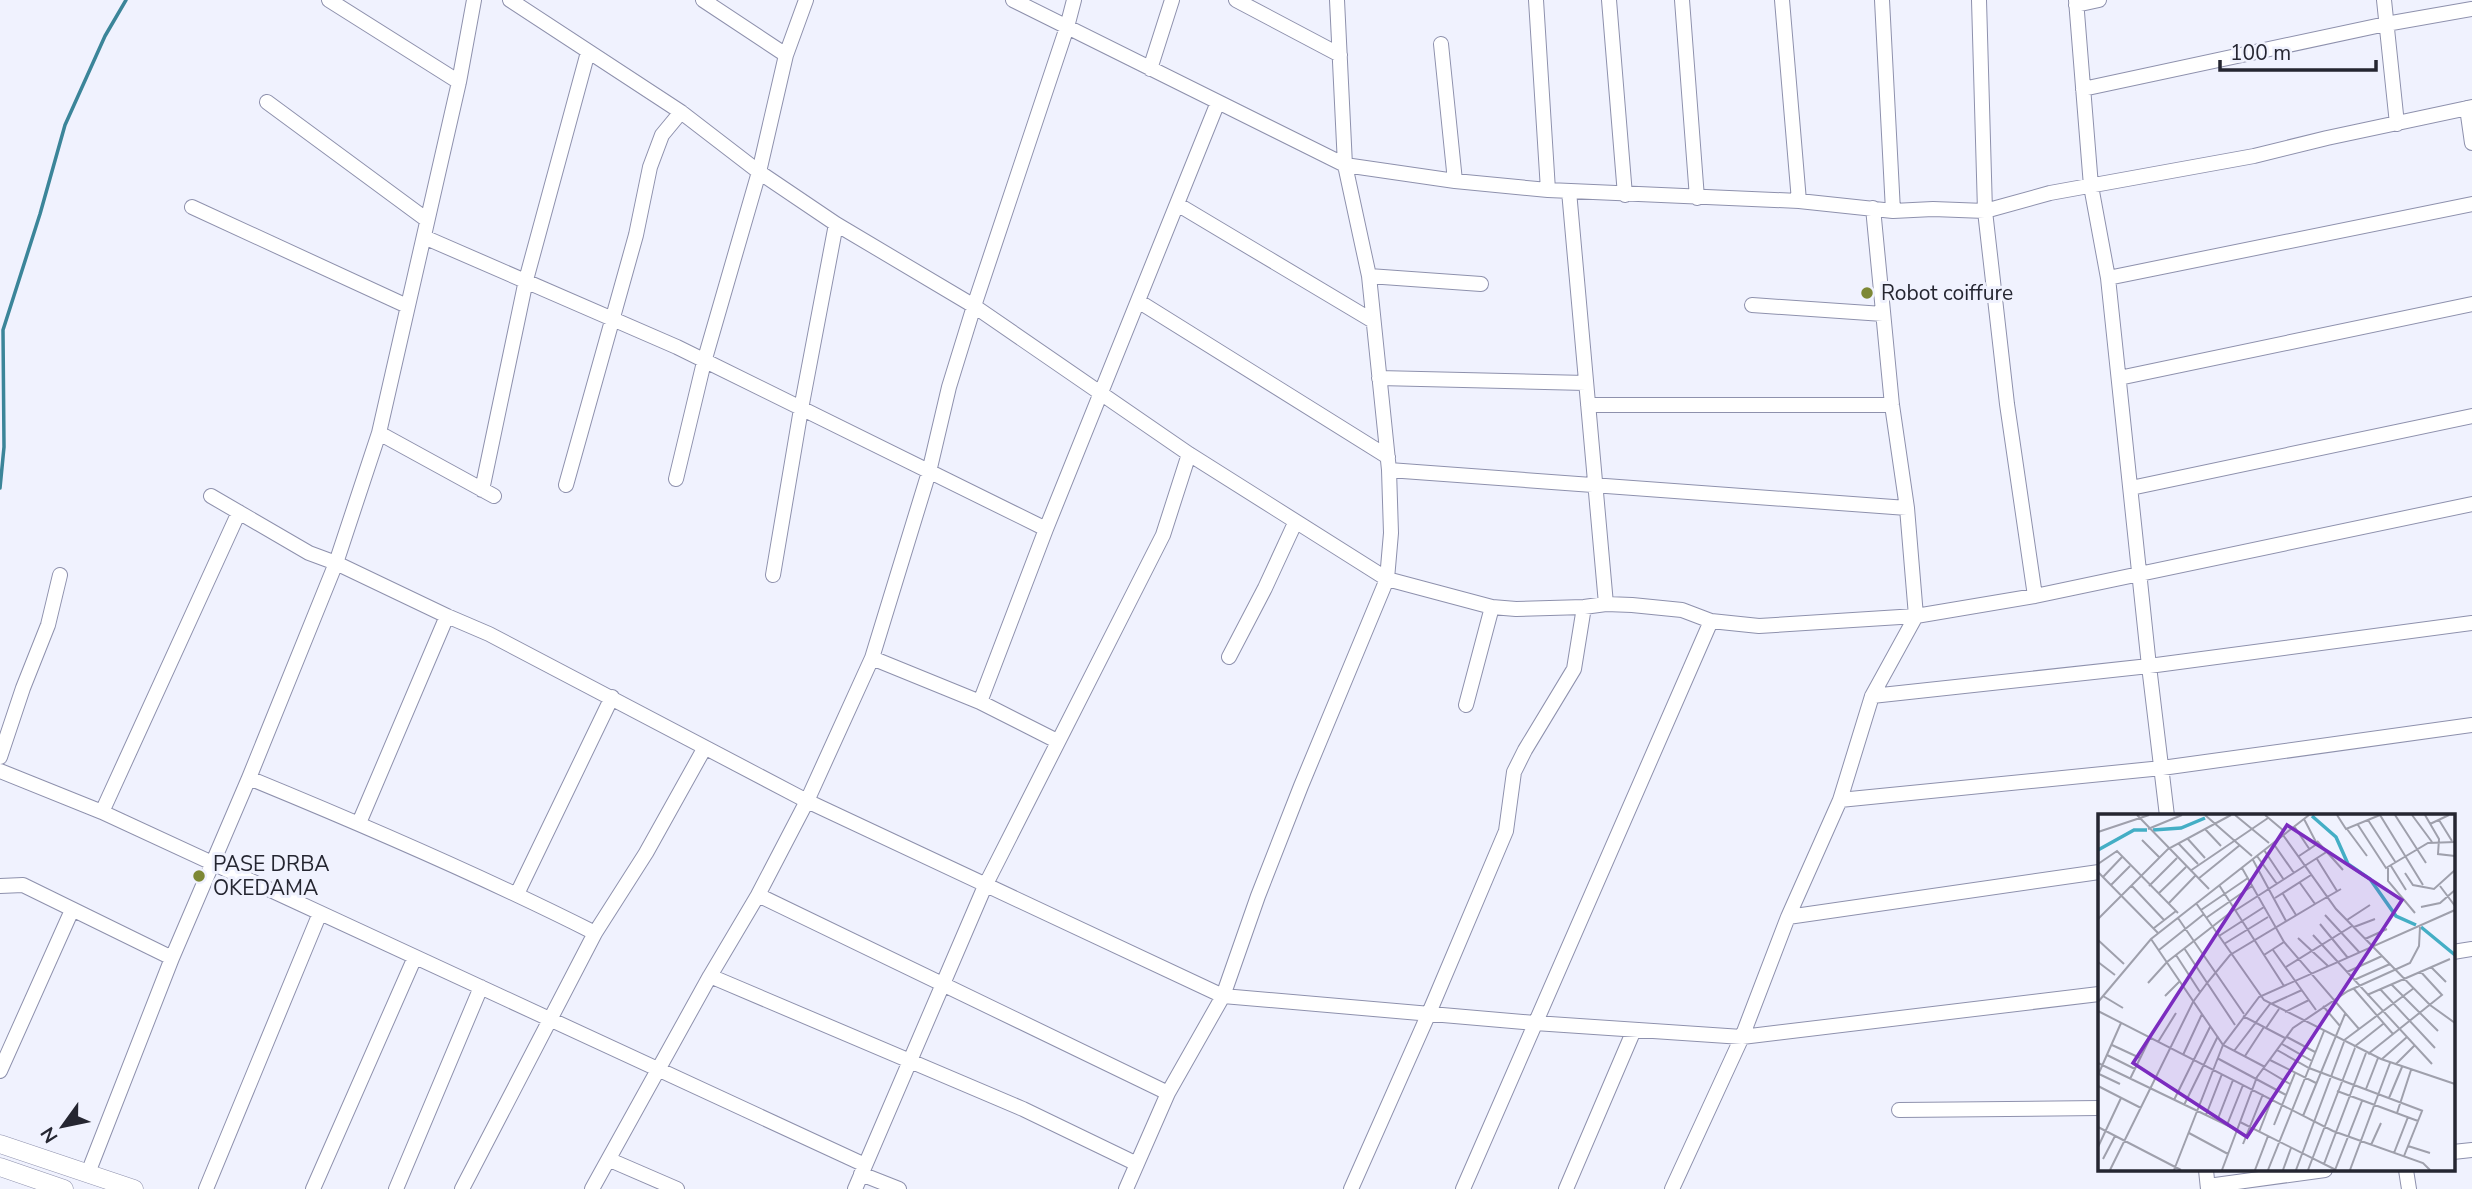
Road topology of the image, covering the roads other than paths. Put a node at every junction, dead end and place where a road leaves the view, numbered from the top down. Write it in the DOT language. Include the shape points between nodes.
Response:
graph roads {
  1 [pos="329,0"];
  2 [pos="474,0"];
  3 [pos="510,0"];
  4 [pos="703,0"];
  5 [pos="806,0"];
  6 [pos="1013,0"];
  7 [pos="1074,0"];
  8 [pos="1172,0"];
  9 [pos="1236,0"];
  10 [pos="1337,0"];
  11 [pos="1536,0"];
  12 [pos="1609,0"];
  13 [pos="1682,0"];
  14 [pos="1782,0"];
  15 [pos="1882,0"];
  16 [pos="1979,0"];
  17 [pos="2099,0"];
  18 [pos="2384,0"];
  19 [pos="2076,2"];
  20 [pos="2472,9"];
  21 [pos="2386,24"];
  22 [pos="1067,27"];
  23 [pos="1441,44"];
  24 [pos="588,52"];
  25 [pos="786,55"];
  26 [pos="1340,55"];
  27 [pos="1150,69"];
  28 [pos="459,82"];
  29 [pos="2083,89"];
  30 [pos="267,102"];
  31 [pos="1218,102"];
  32 [pos="2470,107"];
  33 [pos="681,112"];
  34 [pos="2397,124"];
  35 [pos="2472,143"];
  36 [pos="1345,165"];
  37 [pos="759,173"];
  38 [pos="1455,181"];
  39 [pos="2091,186"];
  40 [pos="1548,190"];
  41 [pos="1569,191"];
  42 [pos="1625,195"];
  43 [pos="1698,198"];
  44 [pos="1799,201"];
  45 [pos="1177,204"];
  46 [pos="2472,204"];
  47 [pos="192,207"];
  48 [pos="1873,208"];
  49 [pos="1893,211"];
  50 [pos="1985,211"];
  51 [pos="427,220"];
  52 [pos="836,224"];
  53 [pos="424,237"];
  54 [pos="1368,276"];
  55 [pos="2108,278"];
  56 [pos="526,280"];
  57 [pos="1481,284"];
  58 [pos="1139,301"];
  59 [pos="2472,304"];
  60 [pos="407,306"];
  61 [pos="974,306"];
  62 [pos="1752,306"];
  63 [pos="1883,314"];
  64 [pos="612,318"];
  65 [pos="1373,321"];
  66 [pos="705,362"];
  67 [pos="1379,378"];
  68 [pos="2119,378"];
  69 [pos="1586,383"];
  70 [pos="1101,394"];
  71 [pos="1588,405"];
  72 [pos="1892,405"];
  73 [pos="801,409"];
  74 [pos="2472,416"];
  75 [pos="379,433"];
  76 [pos="1189,454"];
  77 [pos="1388,463"];
  78 [pos="929,472"];
  79 [pos="676,479"];
  80 [pos="566,485"];
  81 [pos="1595,485"];
  82 [pos="2131,488"];
  83 [pos="211,496"];
  84 [pos="2472,504"];
  85 [pos="1907,508"];
  86 [pos="239,512"];
  87 [pos="1295,523"];
  88 [pos="1046,529"];
  89 [pos="336,563"];
  90 [pos="2140,574"];
  91 [pos="60,575"];
  92 [pos="773,575"];
  93 [pos="1387,579"];
  94 [pos="2035,596"];
  95 [pos="1606,604"];
  96 [pos="1492,607"];
  97 [pos="1584,607"];
  98 [pos="447,616"];
  99 [pos="1916,616"];
  100 [pos="1711,621"];
  101 [pos="2472,623"];
  102 [pos="1229,657"];
  103 [pos="872,658"];
  104 [pos="2148,666"];
  105 [pos="1872,696"];
  106 [pos="612,697"];
  107 [pos="980,702"];
  108 [pos="1466,705"];
  109 [pos="2472,725"];
  110 [pos="1057,741"];
  111 [pos="704,749"];
  112 [pos="0,757"];
  113 [pos="2162,768"];
  114 [pos="0,771"];
  115 [pos="248,778"];
  116 [pos="1840,800"];
  117 [pos="807,801"];
  118 [pos="102,812"];
  119 [pos="2167,814"];
  120 [pos="359,823"];
  121 [pos="212,863"];
  122 [pos="2098,872"];
  123 [pos="0,886"];
  124 [pos="985,886"];
  125 [pos="517,894"];
  126 [pos="758,895"];
  127 [pos="72,910"];
  128 [pos="320,913"];
  129 [pos="1788,917"];
  130 [pos="594,933"];
  131 [pos="2472,949"];
  132 [pos="2454,952"];
  133 [pos="415,957"];
  134 [pos="172,958"];
  135 [pos="709,976"];
  136 [pos="942,985"];
  137 [pos="481,987"];
  138 [pos="2098,994"];
  139 [pos="1223,996"];
  140 [pos="1429,1013"];
  141 [pos="550,1019"];
  142 [pos="1535,1023"];
  143 [pos="1634,1030"];
  144 [pos="1742,1037"];
  145 [pos="910,1060"];
  146 [pos="659,1070"];
  147 [pos="0,1071"];
  148 [pos="1168,1093"];
  149 [pos="2098,1108"];
  150 [pos="1899,1110"];
  151 [pos="0,1144"];
  152 [pos="2472,1150"];
  153 [pos="2454,1153"];
  154 [pos="610,1160"];
  155 [pos="1137,1164"];
  156 [pos="0,1167"];
  157 [pos="863,1169"];
  158 [pos="2311,1172"];
  159 [pos="88,1173"];
  160 [pos="2208,1187"];
  161 [pos="60,1188"];
  162 [pos="134,1189"];
  163 [pos="206,1189"];
  164 [pos="313,1189"];
  165 [pos="396,1189"];
  166 [pos="462,1189"];
  167 [pos="592,1189"];
  168 [pos="677,1189"];
  169 [pos="855,1189"];
  170 [pos="899,1189"];
  171 [pos="1126,1189"];
  172 [pos="1351,1189"];
  173 [pos="1463,1189"];
  174 [pos="1566,1189"];
  175 [pos="1672,1189"];
  1 -- 28 [label="street"];
  2 -- 28 [label="street"];
  3 -- 24 [label="street"];
  4 -- 25 [label="street"];
  5 -- 25 [label="street"];
  6 -- 22 [label="street"];
  7 -- 22 [label="street"];
  8 -- 27 [label="street"];
  9 -- 26 [label="street"];
  10 -- 26 [label="street"];
  11 -- 40 [label="street"];
  12 -- 42 [label="street"];
  13 -- 43 [label="street"];
  14 -- 44 [label="street"];
  15 -- 49 [label="street"];
  16 -- 50 [label="street"];
  17 -- 19 [label="street"];
  18 -- 21 [label="street"];
  19 -- 29 [label="street"];
  20 -- 21 [label="street"];
  21 -- 29 [label="street"];
  21 -- 34 [label="street"];
  22 -- 27 [label="street"];
  22 -- 61 [label="street"];
  23 -- 38 [label="street"];
  24 -- 33 [label="street"];
  24 -- 56 [label="street"];
  25 -- 37 [label="street"];
  26 -- 36 [label="street"];
  27 -- 31 [label="street"];
  28 -- 51 [label="street"];
  29 -- 39 [label="street"];
  30 -- 51 [label="street"];
  31 -- 36 [label="street"];
  31 -- 45 [label="street"];
  32 -- 34 [label="street"];
  32 -- 35 [label="street"];
  33 -- 37 [label="street"];
  33 -- 64 [label="street" via="662,135 650,167"];
  34 -- 39 [label="street"];
  36 -- 38 [label="street"];
  36 -- 54 [label="street"];
  37 -- 52 [label="street"];
  37 -- 66 [label="street"];
  38 -- 40 [label="street"];
  39 -- 50 [label="street"];
  39 -- 55 [label="street"];
  40 -- 41 [label="street"];
  41 -- 42 [label="street"];
  41 -- 69 [label="street"];
  42 -- 43 [label="street"];
  43 -- 44 [label="street"];
  44 -- 48 [label="street"];
  45 -- 58 [label="street"];
  45 -- 65 [label="street"];
  46 -- 55 [label="street"];
  47 -- 60 [label="street"];
  48 -- 49 [label="street"];
  48 -- 63 [label="street"];
  49 -- 50 [label="street"];
  50 -- 94 [label="street"];
  51 -- 53 [label="street"];
  52 -- 61 [label="street"];
  52 -- 73 [label="street"];
  53 -- 56 [label="street"];
  53 -- 60 [label="street"];
  54 -- 57 [label="street"];
  54 -- 65 [label="street"];
  55 -- 68 [label="street"];
  56 -- 64 [label="street"];
  56 -- 75 [label="street" via="488,493"];
  58 -- 70 [label="street"];
  58 -- 77 [label="street"];
  59 -- 68 [label="street"];
  60 -- 75 [label="street"];
  61 -- 70 [label="street"];
  61 -- 78 [label="street"];
  62 -- 63 [label="street"];
  63 -- 72 [label="street"];
  64 -- 66 [label="street"];
  64 -- 80 [label="street"];
  65 -- 67 [label="street"];
  66 -- 73 [label="street"];
  66 -- 79 [label="street"];
  67 -- 69 [label="street"];
  67 -- 77 [label="street"];
  68 -- 82 [label="street"];
  69 -- 71 [label="street"];
  70 -- 76 [label="street"];
  70 -- 88 [label="street"];
  71 -- 72 [label="street"];
  71 -- 81 [label="street"];
  72 -- 85 [label="street"];
  73 -- 78 [label="street"];
  73 -- 92 [label="street"];
  74 -- 82 [label="street"];
  75 -- 89 [label="street"];
  76 -- 87 [label="street"];
  76 -- 110 [label="street" via="1163,535"];
  77 -- 81 [label="street"];
  77 -- 93 [label="street" via="1391,533"];
  78 -- 88 [label="street"];
  78 -- 103 [label="street"];
  81 -- 85 [label="street"];
  81 -- 95 [label="street"];
  82 -- 90 [label="street"];
  83 -- 86 [label="street"];
  84 -- 90 [label="street"];
  85 -- 99 [label="street"];
  86 -- 89 [label="street" via="309,553"];
  86 -- 118 [label="street"];
  87 -- 93 [label="street"];
  87 -- 102 [label="street"];
  88 -- 107 [label="street"];
  89 -- 98 [label="street"];
  89 -- 115 [label="street"];
  90 -- 94 [label="street"];
  90 -- 104 [label="street"];
  91 -- 112 [label="street" via="48,625"];
  93 -- 96 [label="street"];
  93 -- 139 [label="street" via="1301,786"];
  94 -- 99 [label="street"];
  95 -- 97 [label="street"];
  95 -- 100 [label="street" via="1682,610"];
  96 -- 97 [label="street"];
  96 -- 108 [label="street"];
  97 -- 140 [label="street" via="1574,669 1514,772 1506,831"];
  98 -- 106 [label="street"];
  98 -- 120 [label="street"];
  99 -- 100 [label="street" via="1759,626"];
  99 -- 105 [label="street"];
  100 -- 142 [label="street"];
  101 -- 104 [label="street"];
  103 -- 107 [label="street"];
  103 -- 117 [label="street"];
  104 -- 105 [label="street"];
  104 -- 113 [label="street"];
  105 -- 116 [label="street"];
  106 -- 111 [label="street"];
  106 -- 125 [label="street"];
  107 -- 110 [label="street"];
  109 -- 113 [label="street"];
  110 -- 124 [label="street"];
  111 -- 117 [label="street"];
  111 -- 130 [label="street" via="646,853"];
  113 -- 116 [label="street"];
  113 -- 119 [label="street"];
  114 -- 118 [label="street"];
  115 -- 120 [label="street"];
  115 -- 121 [label="street"];
  116 -- 129 [label="street"];
  117 -- 124 [label="street"];
  117 -- 126 [label="street"];
  118 -- 121 [label="street"];
  120 -- 125 [label="street"];
  121 -- 128 [label="street"];
  121 -- 134 [label="street"];
  122 -- 129 [label="street"];
  123 -- 127 [label="street" via="23,885"];
  124 -- 136 [label="street"];
  124 -- 139 [label="street"];
  125 -- 130 [label="street"];
  126 -- 135 [label="street"];
  126 -- 136 [label="street"];
  127 -- 134 [label="street"];
  127 -- 147 [label="street"];
  128 -- 133 [label="street"];
  128 -- 163 [label="street"];
  129 -- 144 [label="street"];
  130 -- 141 [label="street"];
  131 -- 132 [label="street"];
  133 -- 137 [label="street"];
  133 -- 164 [label="street"];
  134 -- 159 [label="street"];
  135 -- 145 [label="street"];
  135 -- 146 [label="street"];
  136 -- 145 [label="street"];
  136 -- 148 [label="street"];
  137 -- 141 [label="street"];
  137 -- 165 [label="street"];
  138 -- 144 [label="street"];
  139 -- 140 [label="street"];
  139 -- 148 [label="street"];
  140 -- 142 [label="street"];
  140 -- 172 [label="street"];
  141 -- 146 [label="street"];
  141 -- 166 [label="street"];
  142 -- 143 [label="street"];
  142 -- 173 [label="street"];
  143 -- 144 [label="street"];
  143 -- 174 [label="street"];
  144 -- 175 [label="street"];
  145 -- 155 [label="street"];
  145 -- 157 [label="street"];
  146 -- 154 [label="street"];
  146 -- 157 [label="street"];
  148 -- 155 [label="street"];
  149 -- 150 [label="street"];
  151 -- 159 [label="main road"];
  152 -- 153 [label="street"];
  154 -- 167 [label="street"];
  154 -- 168 [label="street"];
  155 -- 171 [label="street"];
  156 -- 161 [label="main road"];
  157 -- 169 [label="street"];
  157 -- 170 [label="street"];
  158 -- 160 [label="street"];
  159 -- 162 [label="main road"];
}
